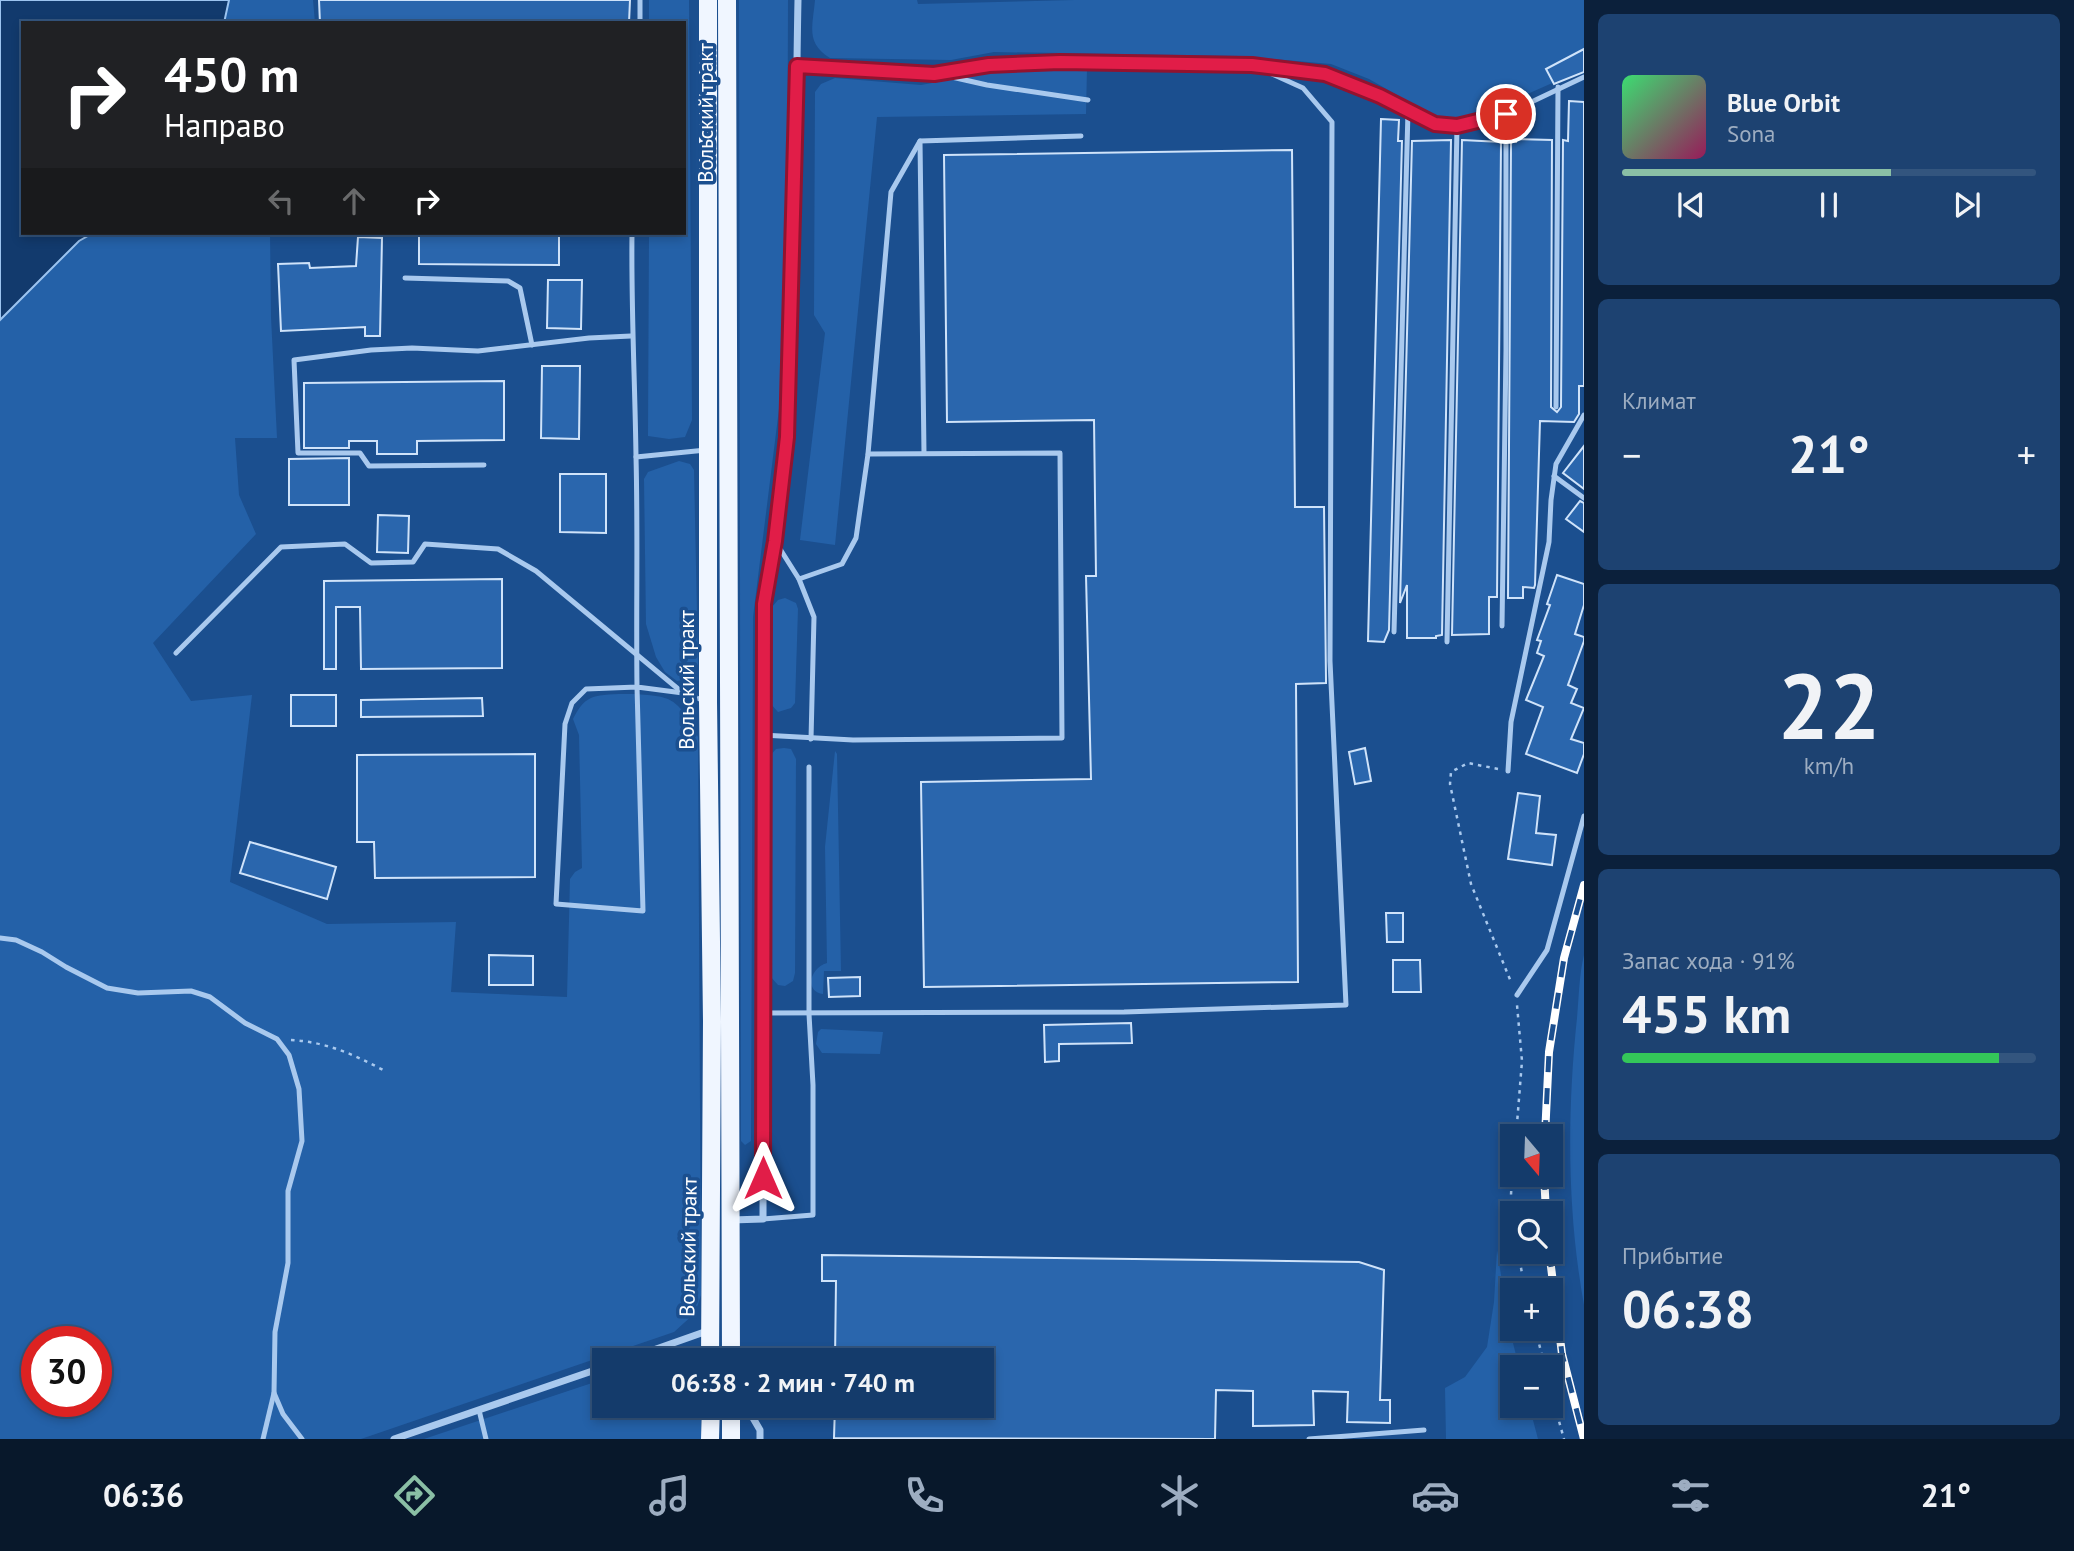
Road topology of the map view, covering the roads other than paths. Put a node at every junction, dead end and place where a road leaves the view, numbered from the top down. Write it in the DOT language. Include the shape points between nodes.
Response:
graph roads {
  1 [pos="640,0"];
  2 [pos="708,0"];
  3 [pos="727,0"];
  4 [pos="798,0"];
  5 [pos="640,21"];
  6 [pos="1252,65"];
  7 [pos="797,66"];
  8 [pos="934,74"];
  9 [pos="1584,77"];
  10 [pos="1558,87"];
  11 [pos="1088,100"];
  12 [pos="1408,111"];
  13 [pos="1506,114"];
  14 [pos="1457,126"];
  15 [pos="1081,136"];
  16 [pos="920,141"];
  17 [pos="632,235"];
  18 [pos="405,278"];
  19 [pos="631,336"];
  20 [pos="532,345"];
  21 [pos="1556,407"];
  22 [pos="1584,415"];
  23 [pos="1576,431"];
  24 [pos="1584,437"];
  25 [pos="710,450"];
  26 [pos="924,453"];
  27 [pos="869,454"];
  28 [pos="636,457"];
  29 [pos="484,465"];
  30 [pos="1555,477"];
  31 [pos="1584,498"];
  32 [pos="775,541"];
  33 [pos="799,579"];
  34 [pos="1503,626"];
  35 [pos="1394,632"];
  36 [pos="1447,642"];
  37 [pos="176,653"];
  38 [pos="637,653"];
  39 [pos="638,687"];
  40 [pos="682,693"];
  41 [pos="708,702"];
  42 [pos="762,735"];
  43 [pos="811,739"];
  44 [pos="809,767"];
  45 [pos="1508,771"];
  46 [pos="1584,816"];
  47 [pos="0,938"];
  48 [pos="1517,995"];
  49 [pos="762,1013"];
  50 [pos="809,1014"];
  51 [pos="763,1219"];
  52 [pos="731,1220"];
  53 [pos="710,1330"];
  54 [pos="659,1348"];
  55 [pos="710,1348"];
  56 [pos="731,1348"];
  57 [pos="592,1371"];
  58 [pos="274,1393"];
  59 [pos="479,1410"];
  60 [pos="710,1418"];
  61 [pos="731,1418"];
  62 [pos="753,1418"];
  63 [pos="1423,1430"];
  64 [pos="263,1439"];
  65 [pos="302,1439"];
  66 [pos="394,1439"];
  67 [pos="486,1439"];
  68 [pos="710,1439"];
  69 [pos="731,1439"];
  70 [pos="760,1439"];
  71 [pos="1310,1439"];
  1 -- 5 [label="lane"];
  2 -- 25 [label="main road, Вольский тракт"];
  3 -- 52 [label="main road, Вольский тракт"];
  4 -- 7 [label="street"];
  6 -- 8 [label="lane" via="1060,62 989,65"];
  6 -- 12 [label="lane" via="1325,74"];
  6 -- 50 [label="lane" via="1303,88 1332,122 1331,661 1346,1005"];
  7 -- 8 [label="lane"];
  7 -- 32 [label="street" via="787,437"];
  8 -- 11 [label="lane"];
  9 -- 10 [label="lane"];
  10 -- 13 [label="lane"];
  10 -- 21 [label="lane"];
  12 -- 14 [label="lane" via="1435,124"];
  12 -- 35 [label="lane"];
  13 -- 14 [label="lane"];
  13 -- 34 [label="lane"];
  14 -- 36 [label="lane"];
  15 -- 16 [label="lane"];
  16 -- 26 [label="lane"];
  16 -- 27 [label="lane" via="891,192"];
  17 -- 19 [label="lane"];
  18 -- 20 [label="lane" via="508,281 520,288"];
  19 -- 20 [label="lane"];
  19 -- 28 [label="lane"];
  20 -- 29 [label="lane" via="478,351 371,350 294,360 298,453 360,453 369,466"];
  22 -- 23 [label="lane"];
  23 -- 24 [label="lane"];
  23 -- 30 [label="lane" via="1556,464"];
  25 -- 28 [label="lane"];
  25 -- 41 [label="main road, Вольский тракт"];
  26 -- 27 [label="lane"];
  26 -- 43 [label="lane" via="1060,453 1062,738"];
  27 -- 33 [label="lane" via="856,538 842,564"];
  28 -- 38 [label="lane"];
  30 -- 31 [label="lane"];
  30 -- 45 [label="lane" via="1549,542 1511,722"];
  32 -- 33 [label="lane"];
  32 -- 42 [label="street" via="764,604"];
  33 -- 43 [label="lane" via="814,617"];
  37 -- 38 [label="lane" via="281,547 345,544 371,563 413,562 425,544 498,549 536,571"];
  38 -- 39 [label="lane"];
  38 -- 40 [label="lane"];
  39 -- 39 [label="lane" via="643,911 556,904 565,724 572,704 586,689"];
  39 -- 40 [label="lane"];
  40 -- 41 [label="lane"];
  41 -- 53 [label="main road, Вольский тракт"];
  42 -- 43 [label="lane"];
  42 -- 49 [label="street"];
  44 -- 50 [label="lane"];
  46 -- 48 [label="lane" via="1547,950"];
  47 -- 58 [label="lane" via="42,952 107,988 138,993 191,991 210,997 244,1023 277,1039 289,1055 299,1089 302,1140 288,1191 288,1263 275,1332"];
  49 -- 50 [label="lane"];
  49 -- 51 [label="street"];
  50 -- 51 [label="lane" via="813,1215"];
  51 -- 52 [label="street"];
  52 -- 56 [label="main road, Вольский тракт"];
  53 -- 54 [label="street"];
  53 -- 55 [label="main road, Вольский тракт"];
  57 -- 59 [label="street"];
  58 -- 64 [label="lane"];
  58 -- 65 [label="lane"];
  59 -- 66 [label="street"];
  59 -- 67 [label="lane"];
  60 -- 68 [label="main road"];
  61 -- 69 [label="main road"];
  62 -- 70 [label="street"];
  63 -- 71 [label="lane"];
}
